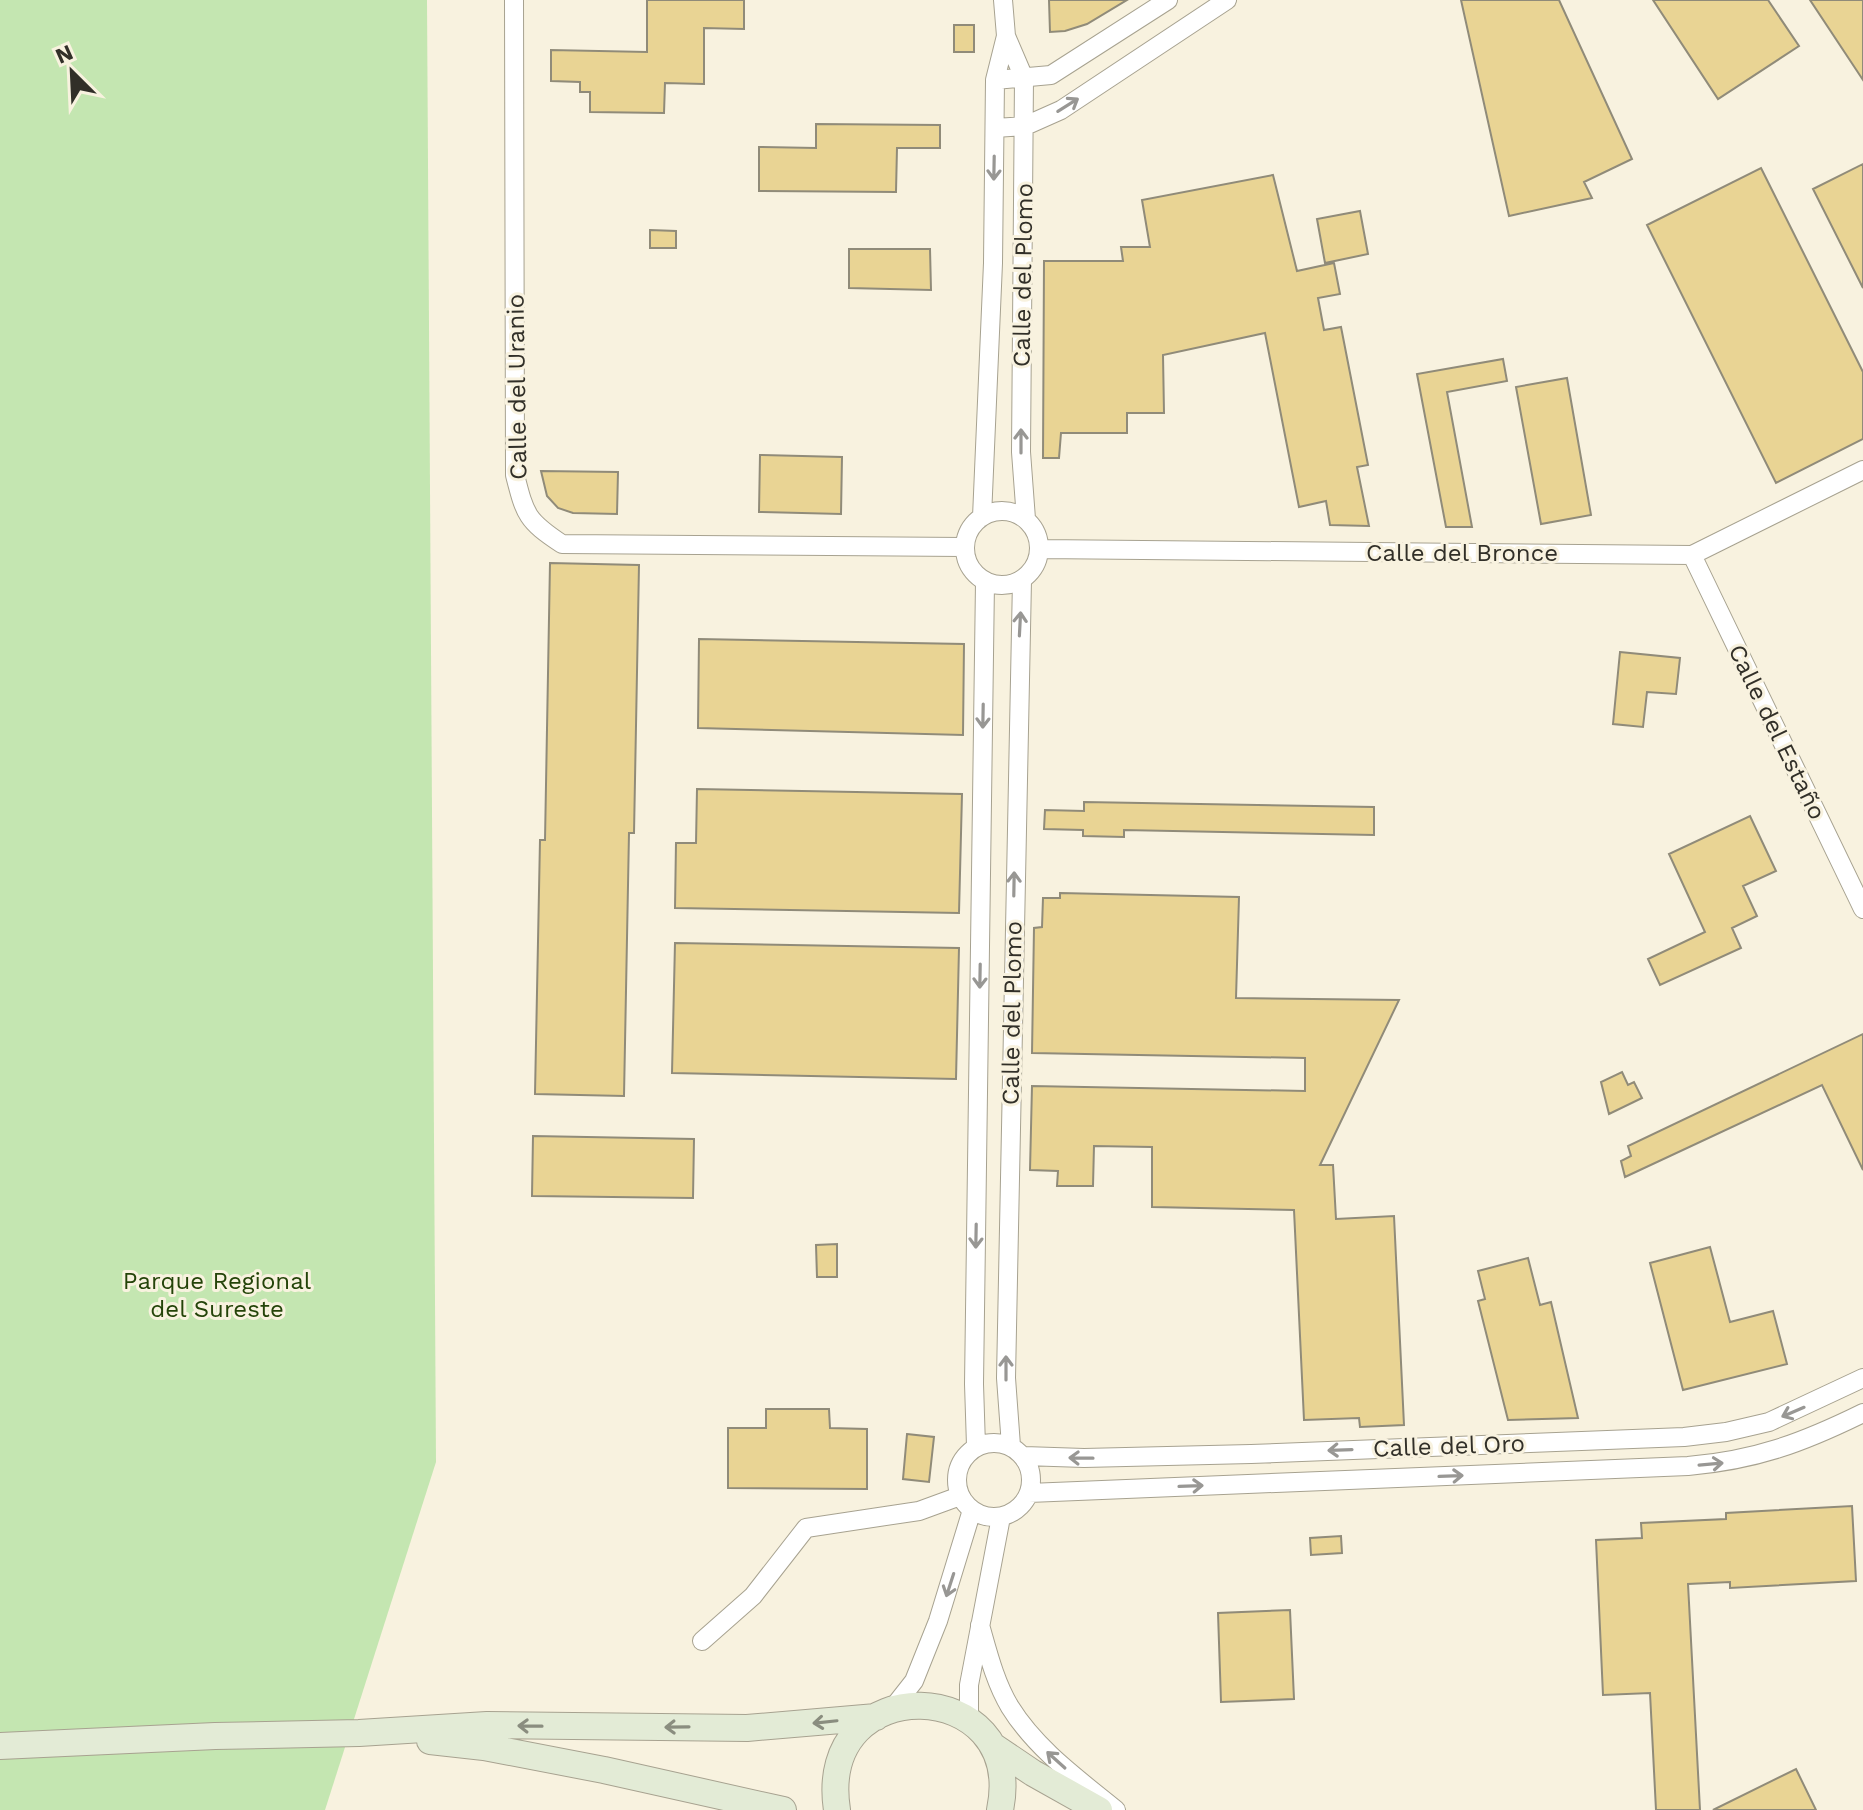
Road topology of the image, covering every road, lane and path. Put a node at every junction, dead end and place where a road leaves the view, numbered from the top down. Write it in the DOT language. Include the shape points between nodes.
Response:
graph roads {
  1 [pos="514,0"];
  2 [pos="1003,0"];
  3 [pos="1168,0"];
  4 [pos="1227,0"];
  5 [pos="1006,36"];
  6 [pos="1024,78"];
  7 [pos="995,80"];
  8 [pos="1025,126"];
  9 [pos="995,128"];
  10 [pos="1863,470"];
  11 [pos="982,517"];
  12 [pos="1026,519"];
  13 [pos="964,547"];
  14 [pos="1040,549"];
  15 [pos="1692,555"];
  16 [pos="1022,580"];
  17 [pos="985,582"];
  18 [pos="1863,909"];
  19 [pos="1863,1378"];
  20 [pos="1863,1413"];
  21 [pos="976,1446"];
  22 [pos="1017,1451"];
  23 [pos="1029,1493"];
  24 [pos="966,1503"];
  25 [pos="1001,1517"];
  26 [pos="980,1625"];
  27 [pos="702,1641"];
  28 [pos="884,1713"];
  29 [pos="969,1720"];
  30 [pos="359,1733"];
  31 [pos="0,1746"];
  32 [pos="993,1746"];
  33 [pos="783,1810"];
  34 [pos="837,1810"];
  35 [pos="1000,1810"];
  36 [pos="1099,1810"];
  37 [pos="1116,1810"];
  1 -- 13 [label="street, Calle del Uranio" via="515,475 525,513 562,544"];
  2 -- 5 [label="street, Calle del Plomo"];
  3 -- 6 [label="street" via="1051,75"];
  8 -- 4 [label="street, one-way" via="1061,110"];
  5 -- 6 [label="street, Calle del Plomo"];
  5 -- 7 [label="street, Calle del Plomo"];
  6 -- 7 [label="street"];
  6 -- 8 [label="street, Calle del Plomo"];
  7 -- 9 [label="street, Calle del Plomo"];
  8 -- 9 [label="street"];
  12 -- 8 [label="street, Calle del Plomo, one-way" via="1021,452"];
  9 -- 11 [label="street, Calle del Plomo, one-way"];
  10 -- 15 [label="street, Calle del Bronce"];
  11 -- 12 [label="street" via="996,511"];
  11 -- 13 [label="street"];
  12 -- 14 [label="street"];
  13 -- 17 [label="street" via="974,573"];
  14 -- 15 [label="street, Calle del Bronce"];
  14 -- 16 [label="street" via="1032,572"];
  15 -- 18 [label="street, Calle del Estaño"];
  16 -- 17 [label="street" via="997,586"];
  22 -- 16 [label="street, Calle del Plomo, one-way" via="1006,1348"];
  17 -- 21 [label="street, Calle del Plomo, one-way"];
  19 -- 22 [label="street, Calle del Oro, one-way" via="1769,1422 1684,1437 1084,1458"];
  23 -- 20 [label="street, one-way" via="1716,1463 1777,1451"];
  21 -- 22 [label="street" via="988,1442"];
  21 -- 24 [label="street" via="962,1459 956,1478"];
  22 -- 23 [label="street" via="1030,1467"];
  23 -- 25 [label="street" via="1018,1509"];
  24 -- 25 [label="street" via="986,1517"];
  24 -- 27 [label="street" via="806,1528 753,1596"];
  24 -- 28 [label="street, one-way" via="938,1621 914,1681"];
  25 -- 26 [label="street"];
  26 -- 29 [label="street" via="969,1685"];
  37 -- 26 [label="street, one-way" via="1035,1740 1009,1706"];
  28 -- 29 [label="main road" via="919,1704 945,1708"];
  28 -- 30 [label="main road, one-way" via="761,1728 487,1725"];
  28 -- 34 [label="main road" via="858,1730 845,1748 837,1769"];
  29 -- 32 [label="main road"];
  30 -- 31 [label="main road"];
  30 -- 33 [label="main road" via="484,1747"];
  32 -- 35 [label="main road" via="1002,1769"];
  32 -- 36 [label="main road"];
}
